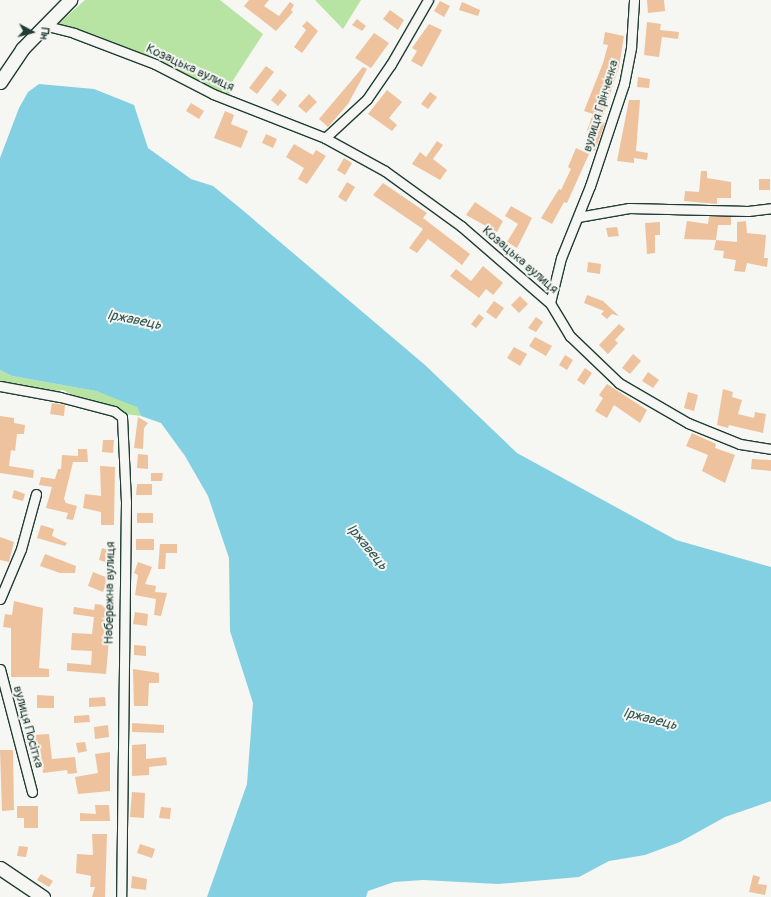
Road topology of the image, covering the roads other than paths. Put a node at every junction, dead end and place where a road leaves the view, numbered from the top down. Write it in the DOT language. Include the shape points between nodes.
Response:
graph roads {
  1 [pos="70,0"];
  2 [pos="428,0"];
  3 [pos="634,0"];
  4 [pos="43,25"];
  5 [pos="0,80"];
  6 [pos="325,138"];
  7 [pos="771,208"];
  8 [pos="578,217"];
  9 [pos="550,302"];
  10 [pos="0,386"];
  11 [pos="771,449"];
  12 [pos="36,494"];
  13 [pos="0,600"];
  14 [pos="0,669"];
  15 [pos="32,792"];
  16 [pos="0,868"];
  17 [pos="43,897"];
  18 [pos="121,897"];
  1 -- 4 [label="street"];
  2 -- 6 [label="street" via="391,64 367,99"];
  3 -- 8 [label="street, вулиця Грінченка" via="631,47 624,84"];
  4 -- 5 [label="street" via="22,48"];
  4 -- 6 [label="street, Козацька вулиця" via="127,53 213,94"];
  6 -- 9 [label="street, Козацька вулиця" via="385,171 461,226"];
  7 -- 8 [label="street" via="748,212 629,208"];
  8 -- 9 [label="street, вулиця Грінченка" via="561,258"];
  9 -- 11 [label="street, Козацька вулиця" via="570,336 619,383 688,423 740,444"];
  10 -- 18 [label="street, Набережна вулиця" via="60,397 114,411 122,417 126,502"];
  12 -- 13 [label="street" via="21,549"];
  14 -- 15 [label="street, вулиця Посітка"];
  16 -- 17 [label="street"];
}
